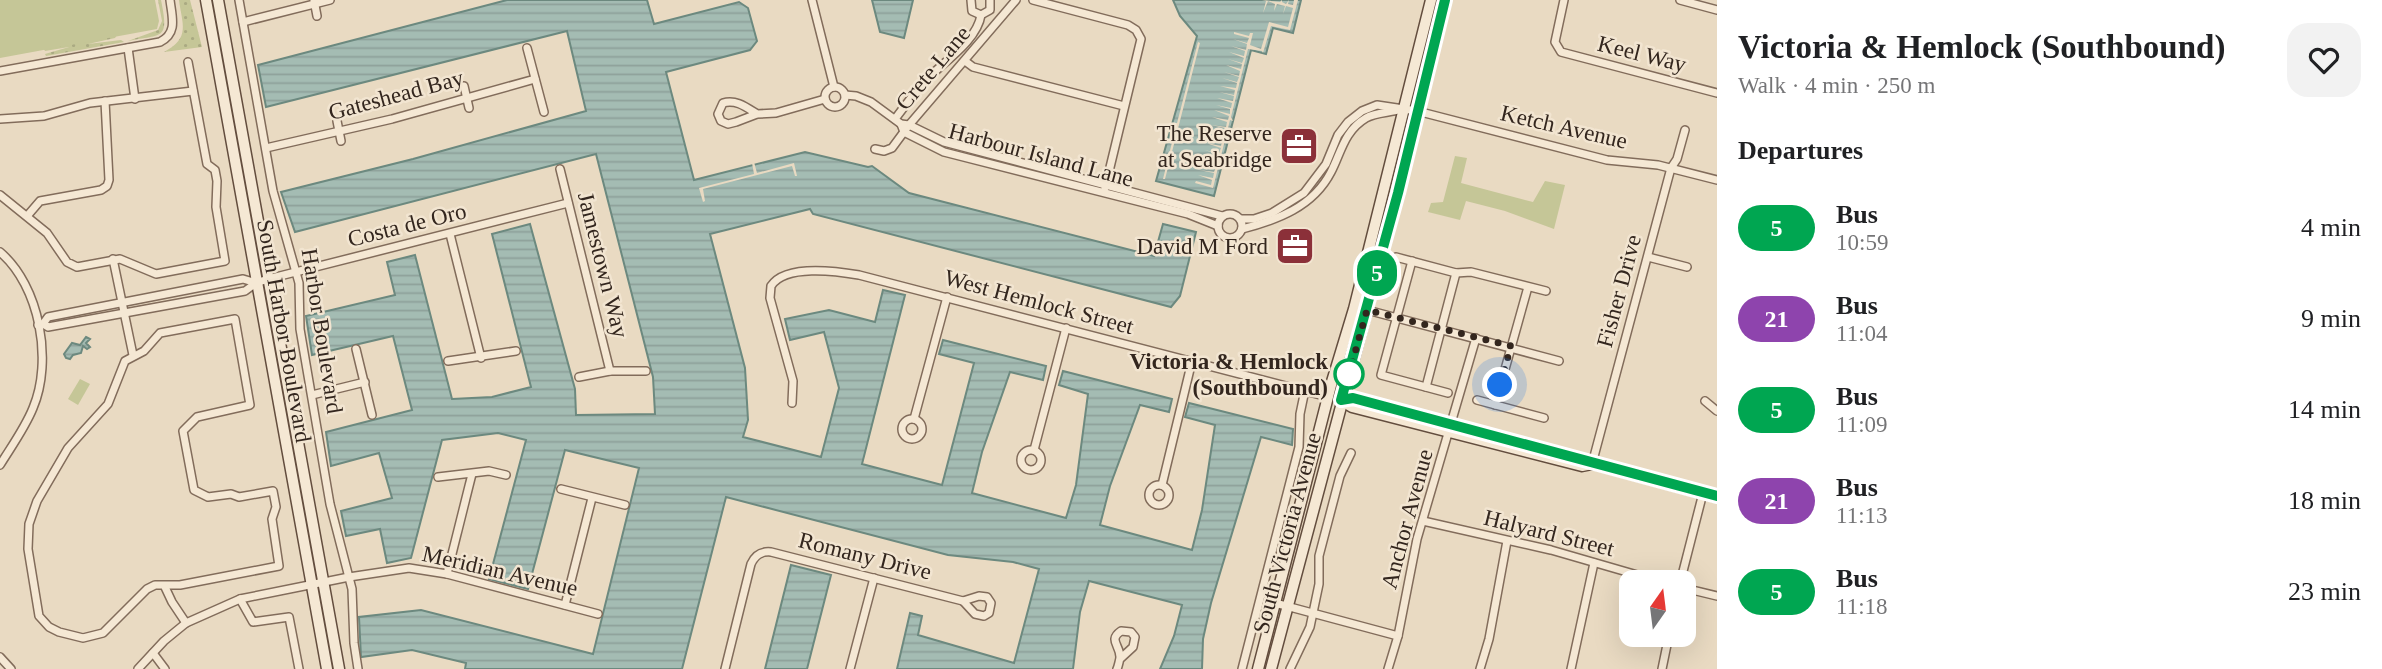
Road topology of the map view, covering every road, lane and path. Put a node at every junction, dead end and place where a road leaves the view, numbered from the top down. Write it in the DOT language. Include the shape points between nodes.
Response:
graph roads {
  1 [pos="170,0"];
  2 [pos="206,0"];
  3 [pos="218,0"];
  4 [pos="239,0"];
  5 [pos="330,0"];
  6 [pos="812,0"];
  7 [pos="971,0"];
  8 [pos="990,0"];
  9 [pos="1016,0"];
  10 [pos="1032,0"];
  11 [pos="1432,0"];
  12 [pos="1445,0"];
  13 [pos="1564,0"];
  14 [pos="1680,0"];
  15 [pos="314,2"];
  16 [pos="1717,10"];
  17 [pos="981,15"];
  18 [pos="317,16"];
  19 [pos="243,22"];
  20 [pos="128,48"];
  21 [pos="527,48"];
  22 [pos="965,61"];
  23 [pos="188,62"];
  24 [pos="0,71"];
  25 [pos="535,79"];
  26 [pos="464,86"];
  27 [pos="834,87"];
  28 [pos="193,91"];
  29 [pos="1717,93"];
  30 [pos="466,96"];
  31 [pos="845,96"];
  32 [pos="135,99"];
  33 [pos="825,99"];
  34 [pos="105,101"];
  35 [pos="1124,106"];
  36 [pos="469,108"];
  37 [pos="1403,108"];
  38 [pos="1417,111"];
  39 [pos="544,112"];
  40 [pos="757,114"];
  41 [pos="0,119"];
  42 [pos="338,125"];
  43 [pos="902,125"];
  44 [pos="1685,130"];
  45 [pos="341,141"];
  46 [pos="266,148"];
  47 [pos="875,149"];
  48 [pos="1671,168"];
  49 [pos="560,169"];
  50 [pos="1717,180"];
  51 [pos="1105,188"];
  52 [pos="0,195"];
  53 [pos="568,203"];
  54 [pos="28,215"];
  55 [pos="1222,216"];
  56 [pos="1241,219"];
  57 [pos="1218,226"];
  58 [pos="1242,229"];
  59 [pos="450,234"];
  60 [pos="0,252"];
  61 [pos="1396,257"];
  62 [pos="1648,257"];
  63 [pos="113,259"];
  64 [pos="1412,261"];
  65 [pos="1687,267"];
  66 [pos="297,273"];
  67 [pos="1456,273"];
  68 [pos="268,279"];
  69 [pos="256,284"];
  70 [pos="1528,287"];
  71 [pos="1546,291"];
  72 [pos="947,297"];
  73 [pos="122,303"];
  74 [pos="1367,310"];
  75 [pos="124,313"];
  76 [pos="1397,318"];
  77 [pos="40,324"];
  78 [pos="1066,328"];
  79 [pos="1441,329"];
  80 [pos="1476,338"];
  81 [pos="1511,346"];
  82 [pos="356,349"];
  83 [pos="516,351"];
  84 [pos="133,355"];
  85 [pos="481,358"];
  86 [pos="448,361"];
  87 [pos="1192,361"];
  88 [pos="1559,361"];
  89 [pos="610,370"];
  90 [pos="646,371"];
  91 [pos="579,377"];
  92 [pos="365,382"];
  93 [pos="1426,387"];
  94 [pos="1305,390"];
  95 [pos="1448,393"];
  96 [pos="312,396"];
  97 [pos="1328,397"];
  98 [pos="1341,400"];
  99 [pos="1477,400"];
  100 [pos="1705,401"];
  101 [pos="792,403"];
  102 [pos="1494,405"];
  103 [pos="1717,411"];
  104 [pos="372,415"];
  105 [pos="1544,418"];
  106 [pos="914,419"];
  107 [pos="1451,428"];
  108 [pos="1034,450"];
  109 [pos="1351,453"];
  110 [pos="1592,464"];
  111 [pos="0,465"];
  112 [pos="472,474"];
  113 [pos="506,475"];
  114 [pos="438,477"];
  115 [pos="1162,485"];
  116 [pos="561,489"];
  117 [pos="1703,493"];
  118 [pos="1717,496"];
  119 [pos="592,498"];
  120 [pos="625,505"];
  121 [pos="1423,521"];
  122 [pos="1507,541"];
  123 [pos="1594,563"];
  124 [pos="1619,570"];
  125 [pos="1683,570"];
  126 [pos="447,574"];
  127 [pos="349,576"];
  128 [pos="874,578"];
  129 [pos="323,581"];
  130 [pos="311,584"];
  131 [pos="164,585"];
  132 [pos="1696,591"];
  133 [pos="1717,596"];
  134 [pos="240,599"];
  135 [pos="963,601"];
  136 [pos="1275,603"];
  137 [pos="565,605"];
  138 [pos="1287,607"];
  139 [pos="1313,613"];
  140 [pos="597,614"];
  141 [pos="186,623"];
  142 [pos="1398,636"];
  143 [pos="1666,648"];
  144 [pos="153,653"];
  145 [pos="0,656"];
  146 [pos="1120,659"];
  147 [pos="144,668"];
  148 [pos="326,668"];
  149 [pos="11,669"];
  150 [pos="165,669"];
  151 [pos="299,669"];
  152 [pos="339,669"];
  153 [pos="358,669"];
  154 [pos="724,669"];
  155 [pos="850,669"];
  156 [pos="1117,669"];
  157 [pos="1242,669"];
  158 [pos="1258,669"];
  159 [pos="1271,669"];
  160 [pos="1290,669"];
  161 [pos="1388,669"];
  162 [pos="1480,669"];
  163 [pos="1571,669"];
  164 [pos="1662,669"];
  1 -- 20 [label="street" via="171,35 160,42"];
  2 -- 69 [label="main road, South Harbor Boulevard"];
  3 -- 68 [label="main road, South Harbor Boulevard"];
  4 -- 19 [label="street, Harbor Boulevard"];
  5 -- 15 [label="street"];
  6 -- 27 [label="street"];
  7 -- 17 [label="street" via="972,10"];
  8 -- 17 [label="street" via="990,10"];
  9 -- 22 [label="street, Crete Lane"];
  10 -- 35 [label="street" via="1136,30 1141,39"];
  11 -- 37 [label="main road, South Victoria Avenue"];
  12 -- 38 [label="main road, South Victoria Avenue"];
  13 -- 29 [label="street, Keel Way" via="1555,42 1564,54"];
  14 -- 16 [label="street"];
  15 -- 18 [label="street"];
  15 -- 19 [label="street"];
  17 -- 43 [label="street" via="953,57 923,83"];
  19 -- 46 [label="street, Harbor Boulevard"];
  20 -- 24 [label="street"];
  20 -- 32 [label="street"];
  21 -- 25 [label="street"];
  22 -- 35 [label="street" via="973,67"];
  22 -- 43 [label="street, Crete Lane"];
  23 -- 28 [label="street"];
  25 -- 30 [label="street, Gateshead Bay"];
  25 -- 39 [label="street"];
  26 -- 30 [label="street"];
  27 -- 31 [label="street"];
  27 -- 33 [label="street"];
  28 -- 32 [label="street"];
  28 -- 63 [label="street" via="207,164 215,170 225,261 156,274"];
  30 -- 36 [label="street"];
  30 -- 42 [label="street, Gateshead Bay" via="392,119"];
  31 -- 33 [label="street" via="838,106"];
  31 -- 43 [label="street, Harbour Island Lane" via="872,102"];
  32 -- 34 [label="street"];
  33 -- 40 [label="street"];
  34 -- 41 [label="street" via="44,116"];
  34 -- 54 [label="street" via="107,186 40,201"];
  35 -- 51 [label="street"];
  37 -- 38 [label="street, Ketch Avenue"];
  37 -- 56 [label="street" via="1377,105 1362,111 1338,135 1326,164 1304,193 1272,213"];
  37 -- 58 [label="street" via="1366,118 1352,130 1330,175 1306,202 1275,220"];
  37 -- 97 [label="main road, South Victoria Avenue" via="1359,293"];
  38 -- 48 [label="street, Ketch Avenue" via="1607,160"];
  38 -- 74 [label="main road, South Victoria Avenue"];
  40 -- 40 [label="street" via="730,101 723,103 718,114 727,124"];
  42 -- 45 [label="street"];
  42 -- 46 [label="street, Gateshead Bay"];
  43 -- 47 [label="street, Crete Lane" via="892,148"];
  43 -- 51 [label="street, Harbour Island Lane" via="944,142"];
  44 -- 48 [label="street, Fisher Drive"];
  46 -- 66 [label="street, Harbor Boulevard"];
  48 -- 50 [label="street, Ketch Avenue"];
  48 -- 62 [label="street, Fisher Drive"];
  49 -- 53 [label="street, Jamestown Way"];
  51 -- 55 [label="street, Harbour Island Lane"];
  51 -- 57 [label="street, Harbour Island Lane"];
  52 -- 54 [label="street"];
  53 -- 59 [label="street, Costa de Oro"];
  53 -- 89 [label="street, Jamestown Way"];
  54 -- 63 [label="street" via="72,265 83,267"];
  55 -- 56 [label="street" via="1233,214"];
  55 -- 57 [label="street"];
  56 -- 58 [label="street"];
  57 -- 58 [label="street" via="1228,238"];
  59 -- 66 [label="street, Costa de Oro"];
  59 -- 85 [label="street"];
  60 -- 77 [label="street" via="24,279"];
  61 -- 64 [label="street"];
  62 -- 65 [label="street"];
  62 -- 110 [label="street, Fisher Drive"];
  63 -- 73 [label="street"];
  64 -- 67 [label="street"];
  64 -- 76 [label="street"];
  66 -- 68 [label="street, Costa de Oro"];
  66 -- 96 [label="street, Harbor Boulevard" via="300,329"];
  67 -- 70 [label="street" via="1471,272"];
  67 -- 79 [label="street"];
  68 -- 69 [label="street, Costa de Oro"];
  68 -- 129 [label="main road, South Harbor Boulevard"];
  69 -- 73 [label="street, Costa de Oro" via="243,279"];
  69 -- 75 [label="street, Costa de Oro" via="245,291"];
  69 -- 130 [label="main road, South Harbor Boulevard"];
  70 -- 71 [label="street"];
  70 -- 81 [label="street"];
  72 -- 78 [label="street, West Hemlock Street"];
  72 -- 101 [label="street, West Hemlock Street" via="833,271 782,275 771,286 770,298 793,381"];
  72 -- 106 [label="street"];
  73 -- 75 [label="street"];
  73 -- 77 [label="street, Costa de Oro" via="48,317"];
  74 -- 76 [label="street"];
  74 -- 98 [label="main road, South Victoria Avenue"];
  75 -- 77 [label="street, Costa de Oro" via="48,327"];
  75 -- 84 [label="street"];
  76 -- 79 [label="street"];
  76 -- 93 [label="street" via="1381,375"];
  77 -- 111 [label="street" via="38,394"];
  78 -- 87 [label="street, West Hemlock Street"];
  78 -- 108 [label="street"];
  79 -- 80 [label="street"];
  79 -- 93 [label="street"];
  80 -- 81 [label="street"];
  80 -- 107 [label="street, Anchor Avenue"];
  81 -- 88 [label="street"];
  81 -- 102 [label="street"];
  82 -- 92 [label="street"];
  83 -- 85 [label="street"];
  84 -- 131 [label="street" via="121,367 108,404 68,448 37,500 29,524 28,549 39,616 59,632 96,636 109,629 147,589"];
  84 -- 131 [label="street" via="144,351 160,333 235,319 250,405 197,417 183,431 194,490 208,497 273,491 276,508 272,519 279,566"];
  85 -- 86 [label="street"];
  87 -- 94 [label="street, West Hemlock Street"];
  87 -- 115 [label="street"];
  89 -- 90 [label="street, Jamestown Way"];
  89 -- 91 [label="street, Jamestown Way"];
  92 -- 96 [label="street"];
  92 -- 104 [label="street"];
  93 -- 95 [label="street"];
  94 -- 97 [label="street, West Hemlock Street"];
  94 -- 157 [label="street" via="1299,447"];
  96 -- 127 [label="street, Harbor Boulevard" via="330,504"];
  97 -- 98 [label="main road, West Hemlock Street"];
  97 -- 136 [label="main road, South Victoria Avenue"];
  98 -- 107 [label="main road, West Hemlock Street" via="1352,407"];
  98 -- 138 [label="main road, South Victoria Avenue"];
  99 -- 102 [label="street"];
  100 -- 103 [label="street"];
  102 -- 105 [label="street"];
  107 -- 110 [label="main road, West Hemlock Street" via="1582,466"];
  107 -- 121 [label="street, Anchor Avenue"];
  109 -- 139 [label="street" via="1340,476 1319,556"];
  110 -- 117 [label="main road, West Hemlock Street"];
  112 -- 113 [label="street"];
  112 -- 114 [label="street"];
  112 -- 126 [label="street"];
  116 -- 119 [label="street"];
  117 -- 118 [label="main road, West Hemlock Street"];
  117 -- 125 [label="street"];
  119 -- 120 [label="street"];
  119 -- 137 [label="street"];
  121 -- 122 [label="street, Halyard Street"];
  121 -- 142 [label="street, Anchor Avenue"];
  122 -- 123 [label="street, Halyard Street"];
  122 -- 162 [label="street"];
  123 -- 124 [label="street, Halyard Street"];
  123 -- 163 [label="street"];
  126 -- 127 [label="street, Meridian Avenue" via="409,568"];
  126 -- 137 [label="street, Meridian Avenue"];
  127 -- 129 [label="street, Meridian Avenue"];
  127 -- 153 [label="street, Harbor Boulevard"];
  128 -- 135 [label="street, Romany Drive"];
  128 -- 154 [label="street, Romany Drive" via="771,552 758,554 751,564"];
  128 -- 155 [label="street"];
  129 -- 130 [label="street, Meridian Avenue"];
  129 -- 152 [label="main road, South Harbor Boulevard"];
  130 -- 134 [label="street, Meridian Avenue"];
  130 -- 148 [label="main road, South Harbor Boulevard"];
  131 -- 141 [label="street"];
  132 -- 133 [label="street"];
  134 -- 141 [label="street, Meridian Avenue"];
  134 -- 151 [label="street" via="253,622 289,617"];
  136 -- 138 [label="street"];
  136 -- 158 [label="main road, South Victoria Avenue"];
  137 -- 140 [label="street, Meridian Avenue"];
  138 -- 139 [label="street"];
  138 -- 159 [label="main road, South Victoria Avenue"];
  139 -- 142 [label="street"];
  139 -- 160 [label="street"];
  141 -- 144 [label="street, Meridian Avenue"];
  142 -- 161 [label="street, Anchor Avenue"];
  143 -- 164 [label="street"];
  144 -- 147 [label="street, Meridian Avenue"];
  144 -- 150 [label="street"];
  145 -- 149 [label="street"];
  146 -- 156 [label="street"];
}
